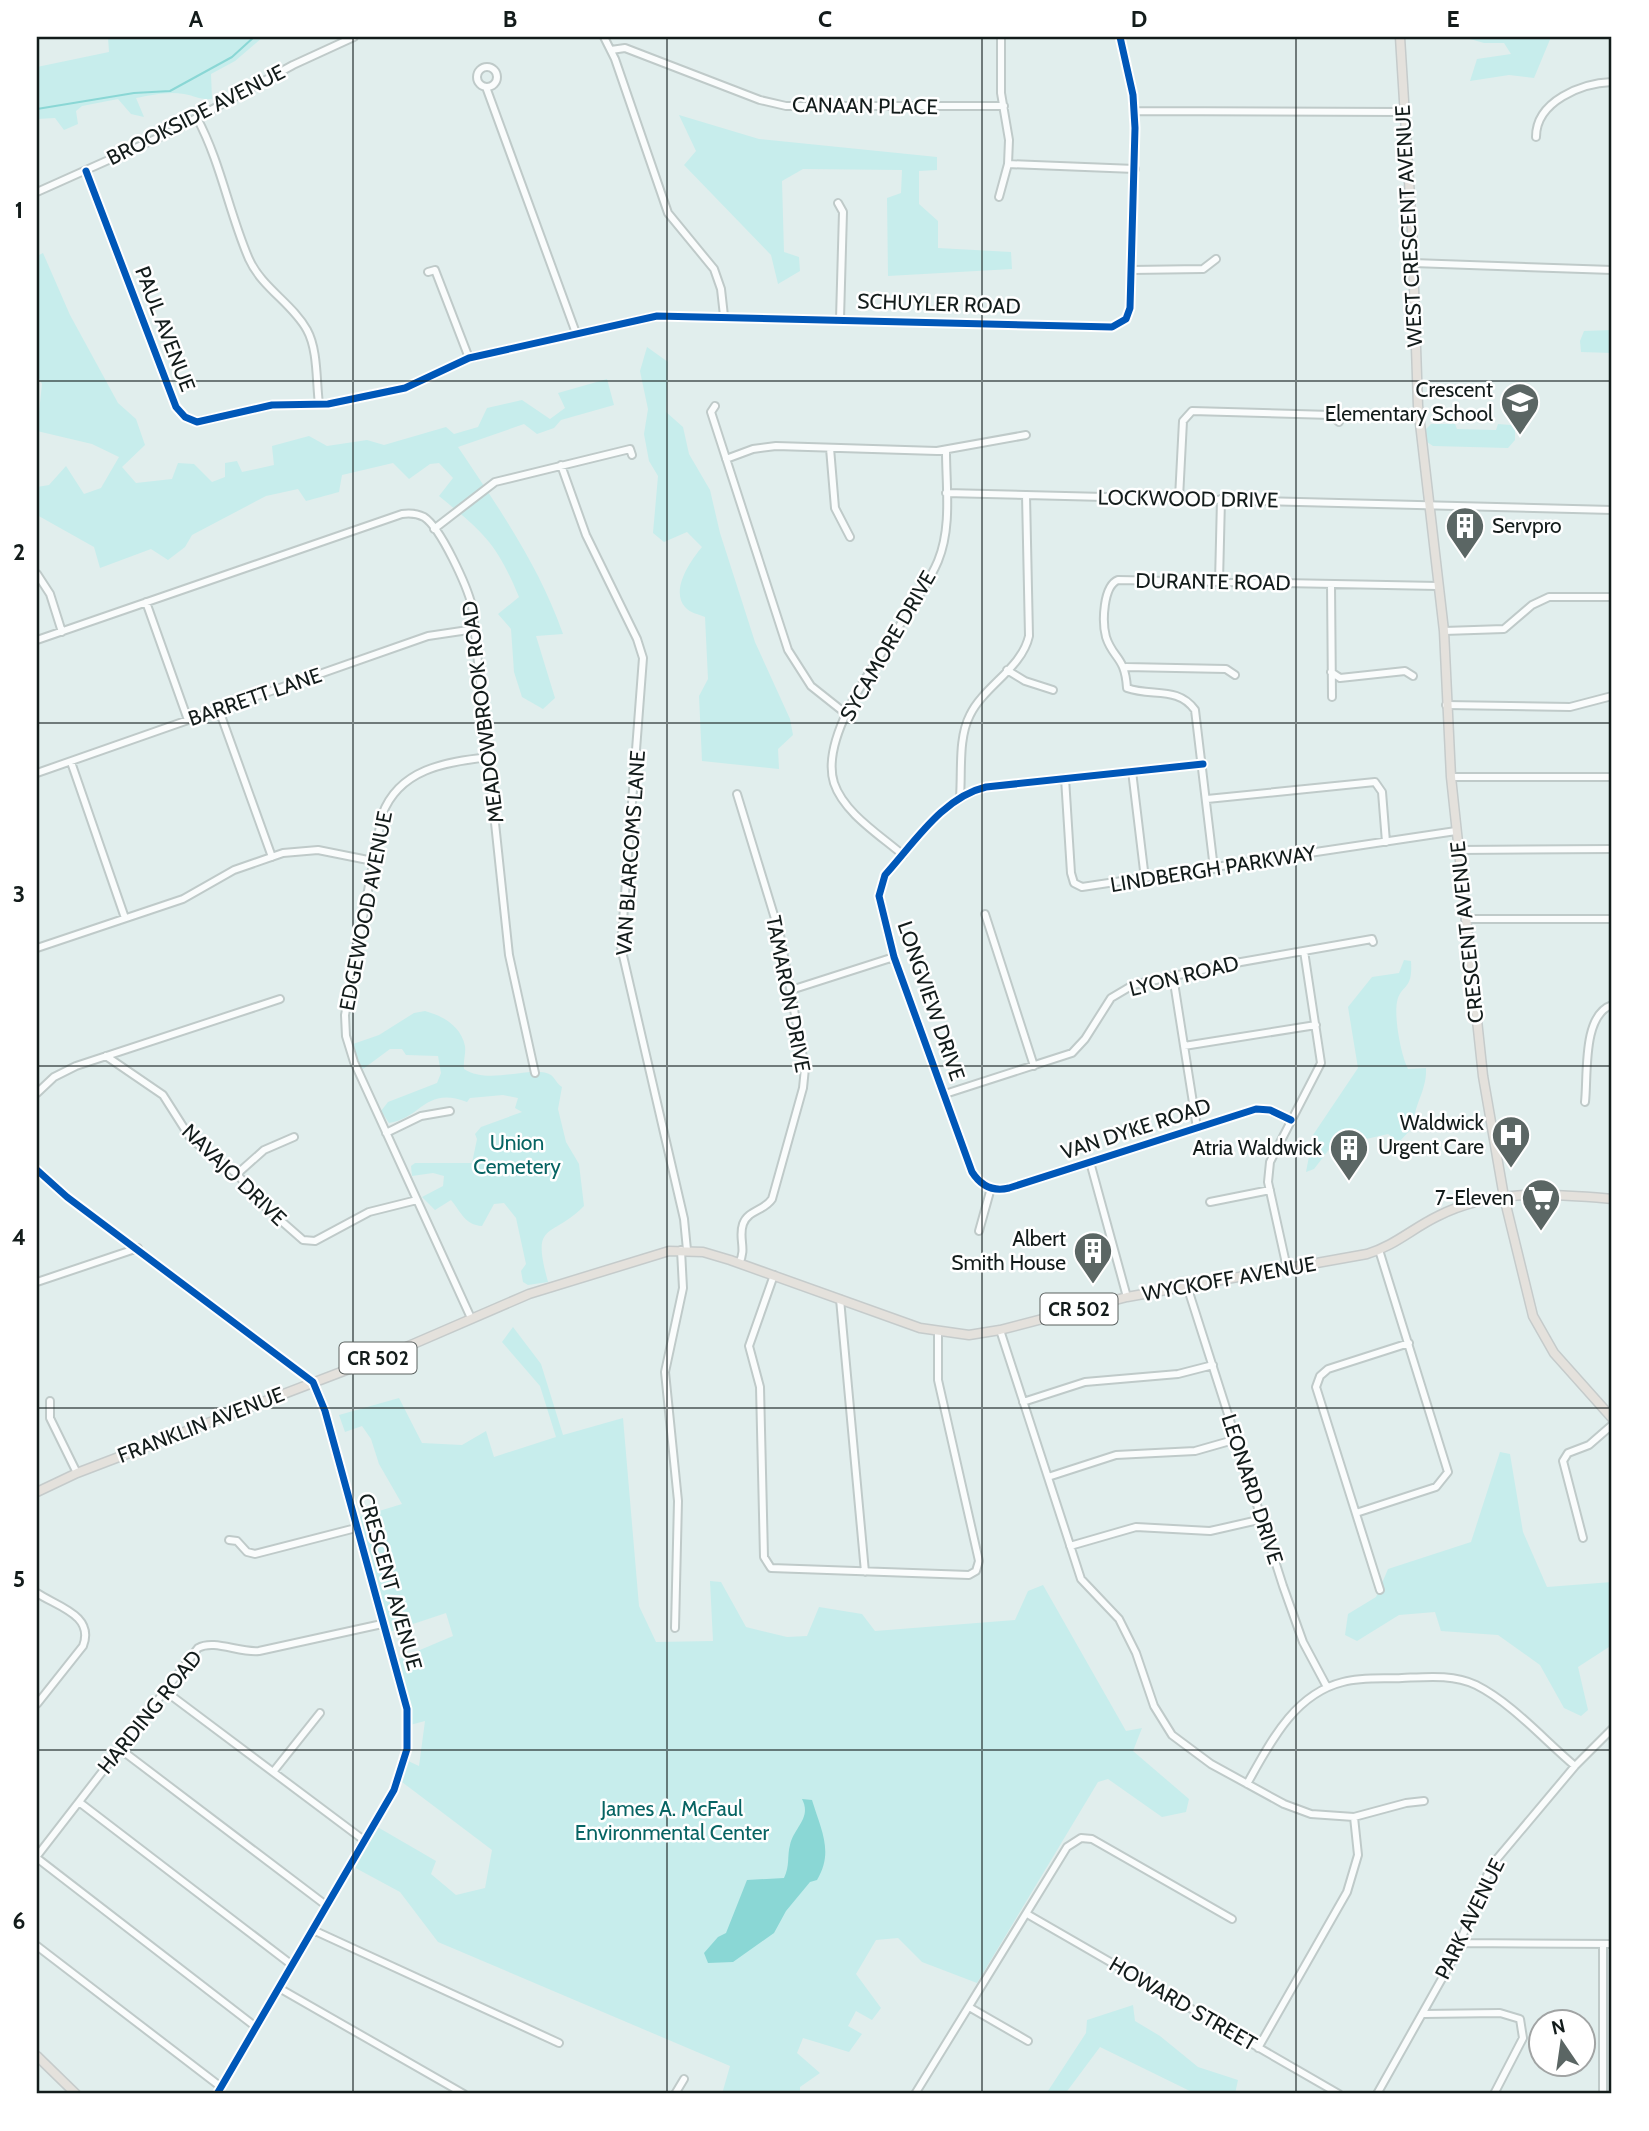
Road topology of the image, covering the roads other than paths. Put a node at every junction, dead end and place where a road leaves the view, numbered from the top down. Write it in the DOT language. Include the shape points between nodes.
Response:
graph roads {
  1 [pos="354,37"];
  2 [pos="604,37"];
  3 [pos="1001,37"];
  4 [pos="1120,37"];
  5 [pos="1400,37"];
  6 [pos="611,50"];
  7 [pos="1612,82"];
  8 [pos="486,87"];
  9 [pos="1004,106"];
  10 [pos="1135,111"];
  11 [pos="1403,112"];
  12 [pos="197,118"];
  13 [pos="1536,137"];
  14 [pos="1008,164"];
  15 [pos="1135,169"];
  16 [pos="86,171"];
  17 [pos="37,192"];
  18 [pos="999,197"];
  19 [pos="838,203"];
  20 [pos="1216,259"];
  21 [pos="1413,263"];
  22 [pos="1130,270"];
  23 [pos="1612,270"];
  24 [pos="428,272"];
  25 [pos="724,316"];
  26 [pos="840,318"];
  27 [pos="576,333"];
  28 [pos="469,358"];
  29 [pos="319,404"];
  30 [pos="715,406"];
  31 [pos="1419,414"];
  32 [pos="1339,422"];
  33 [pos="1026,435"];
  34 [pos="831,448"];
  35 [pos="946,451"];
  36 [pos="632,455"];
  37 [pos="726,459"];
  38 [pos="561,465"];
  39 [pos="946,493"];
  40 [pos="1026,495"];
  41 [pos="1179,499"];
  42 [pos="1221,499"];
  43 [pos="1430,504"];
  44 [pos="1612,510"];
  45 [pos="434,528"];
  46 [pos="850,537"];
  47 [pos="37,574"];
  48 [pos="1219,582"];
  49 [pos="1331,584"];
  50 [pos="1438,586"];
  51 [pos="1612,597"];
  52 [pos="146,603"];
  53 [pos="475,629"];
  54 [pos="1444,631"];
  55 [pos="62,632"];
  56 [pos="37,640"];
  57 [pos="1126,667"];
  58 [pos="1007,670"];
  59 [pos="1331,672"];
  60 [pos="1234,675"];
  61 [pos="1413,676"];
  62 [pos="1053,690"];
  63 [pos="1612,696"];
  64 [pos="1332,697"];
  65 [pos="1446,705"];
  66 [pos="219,710"];
  67 [pos="845,713"];
  68 [pos="188,720"];
  69 [pos="489,757"];
  70 [pos="71,762"];
  71 [pos="1203,764"];
  72 [pos="1132,771"];
  73 [pos="37,773"];
  74 [pos="1451,777"];
  75 [pos="1612,777"];
  76 [pos="1065,778"];
  77 [pos="737,794"];
  78 [pos="960,797"];
  79 [pos="1207,799"];
  80 [pos="1457,831"];
  81 [pos="1387,842"];
  82 [pos="1458,849"];
  83 [pos="1612,849"];
  84 [pos="903,855"];
  85 [pos="272,857"];
  86 [pos="373,861"];
  87 [pos="1214,869"];
  88 [pos="1145,879"];
  89 [pos="985,914"];
  90 [pos="125,918"];
  91 [pos="1465,919"];
  92 [pos="1612,919"];
  93 [pos="1373,942"];
  94 [pos="37,948"];
  95 [pos="1304,951"];
  96 [pos="894,957"];
  97 [pos="1173,976"];
  98 [pos="791,990"];
  99 [pos="280,999"];
  100 [pos="1612,1005"];
  101 [pos="1316,1024"];
  102 [pos="1184,1046"];
  103 [pos="106,1056"];
  104 [pos="1034,1066"];
  105 [pos="535,1073"];
  106 [pos="37,1093"];
  107 [pos="945,1094"];
  108 [pos="1585,1102"];
  109 [pos="450,1111"];
  110 [pos="1291,1120"];
  111 [pos="1197,1128"];
  112 [pos="386,1133"];
  113 [pos="295,1137"];
  114 [pos="1090,1161"];
  115 [pos="37,1170"];
  116 [pos="237,1174"];
  117 [pos="991,1188"];
  118 [pos="1270,1190"];
  119 [pos="1504,1197"];
  120 [pos="1612,1199"];
  121 [pos="417,1200"];
  122 [pos="1210,1202"];
  123 [pos="979,1231"];
  124 [pos="138,1248"];
  125 [pos="684,1250"];
  126 [pos="1379,1250"];
  127 [pos="723,1258"];
  128 [pos="739,1263"];
  129 [pos="1287,1268"];
  130 [pos="774,1275"];
  131 [pos="37,1282"];
  132 [pos="1187,1286"];
  133 [pos="1127,1297"];
  134 [pos="840,1299"];
  135 [pos="471,1318"];
  136 [pos="1000,1330"];
  137 [pos="938,1332"];
  138 [pos="1409,1343"];
  139 [pos="1213,1365"];
  140 [pos="313,1382"];
  141 [pos="50,1401"];
  142 [pos="1023,1402"];
  143 [pos="1612,1418"];
  144 [pos="1612,1425"];
  145 [pos="1237,1439"];
  146 [pos="77,1473"];
  147 [pos="1048,1477"];
  148 [pos="37,1492"];
  149 [pos="1356,1514"];
  150 [pos="1263,1519"];
  151 [pos="356,1528"];
  152 [pos="1583,1538"];
  153 [pos="229,1540"];
  154 [pos="1070,1546"];
  155 [pos="865,1572"];
  156 [pos="1380,1590"];
  157 [pos="37,1592"];
  158 [pos="382,1624"];
  159 [pos="675,1628"];
  160 [pos="1327,1687"];
  161 [pos="165,1691"];
  162 [pos="37,1704"];
  163 [pos="320,1713"];
  164 [pos="1612,1729"];
  165 [pos="120,1749"];
  166 [pos="1575,1766"];
  167 [pos="273,1772"];
  168 [pos="1247,1784"];
  169 [pos="1424,1801"];
  170 [pos="79,1802"];
  171 [pos="1354,1817"];
  172 [pos="365,1841"];
  173 [pos="37,1857"];
  174 [pos="327,1906"];
  175 [pos="1027,1914"];
  176 [pos="1232,1919"];
  177 [pos="313,1930"];
  178 [pos="1460,1943"];
  179 [pos="1603,1944"];
  180 [pos="1612,1944"];
  181 [pos="37,1946"];
  182 [pos="292,1965"];
  183 [pos="279,1988"];
  184 [pos="969,2007"];
  185 [pos="1423,2014"];
  186 [pos="1603,2014"];
  187 [pos="1612,2014"];
  188 [pos="256,2027"];
  189 [pos="1028,2042"];
  190 [pos="559,2043"];
  191 [pos="1258,2048"];
  192 [pos="39,2061"];
  193 [pos="684,2079"];
  194 [pos="221,2087"];
  195 [pos="76,2094"];
  196 [pos="217,2094"];
  197 [pos="464,2094"];
  198 [pos="675,2094"];
  199 [pos="915,2094"];
  200 [pos="1339,2094"];
  201 [pos="1377,2094"];
  202 [pos="1494,2094"];
  203 [pos="1603,2094"];
  1 -- 12 [label="street, BROOKSIDE AVENUE"];
  2 -- 6 [label="street"];
  3 -- 9 [label="street"];
  4 -- 10 [label="street, SCHUYLER ROAD"];
  5 -- 11 [label="main road, WEST CRESCENT AVENUE"];
  6 -- 9 [label="street, CANAAN PLACE" via="625,48 786,106"];
  6 -- 25 [label="street" via="668,213 713,269"];
  7 -- 13 [label="street" via="1584,87 1561,98 1539,120"];
  8 -- 27 [label="street"];
  9 -- 14 [label="street"];
  10 -- 11 [label="street"];
  10 -- 15 [label="street, SCHUYLER ROAD"];
  11 -- 21 [label="main road, WEST CRESCENT AVENUE"];
  12 -- 16 [label="street, BROOKSIDE AVENUE"];
  12 -- 29 [label="street" via="250,261 308,331"];
  14 -- 15 [label="street"];
  14 -- 18 [label="street"];
  15 -- 22 [label="street, SCHUYLER ROAD"];
  16 -- 17 [label="street, BROOKSIDE AVENUE"];
  16 -- 29 [label="street, PAUL AVENUE" via="179,412 204,423 272,405"];
  19 -- 26 [label="street" via="842,212"];
  20 -- 22 [label="street" via="1203,270"];
  21 -- 23 [label="street"];
  21 -- 31 [label="main road, WEST CRESCENT AVENUE"];
  22 -- 26 [label="street, SCHUYLER ROAD" via="1129,314 1112,327"];
  24 -- 28 [label="street" via="435,270"];
  25 -- 26 [label="street, SCHUYLER ROAD"];
  25 -- 27 [label="street, SCHUYLER ROAD" via="657,316"];
  27 -- 28 [label="street, SCHUYLER ROAD"];
  28 -- 29 [label="street, PAUL AVENUE" via="405,388"];
  30 -- 37 [label="street" via="711,412"];
  31 -- 43 [label="main road, CRESCENT AVENUE"];
  32 -- 41 [label="street" via="1331,415 1188,413 1183,421"];
  33 -- 35 [label="street"];
  34 -- 35 [label="street"];
  34 -- 37 [label="street" via="765,447"];
  34 -- 46 [label="street" via="835,508"];
  35 -- 39 [label="street, SYCAMORE DRIVE"];
  36 -- 38 [label="street" via="630,449"];
  37 -- 67 [label="street" via="788,650 811,685"];
  38 -- 45 [label="street" via="495,482"];
  38 -- 125 [label="street, VAN BLARCOMS LANE" via="586,535 643,658 621,947 684,1219"];
  39 -- 40 [label="street, LOCKWOOD DRIVE"];
  39 -- 67 [label="street, SYCAMORE DRIVE" via="944,537 937,561"];
  40 -- 41 [label="street, LOCKWOOD DRIVE"];
  40 -- 58 [label="street" via="1029,636"];
  41 -- 42 [label="street, LOCKWOOD DRIVE"];
  42 -- 43 [label="street, LOCKWOOD DRIVE"];
  42 -- 48 [label="street"];
  43 -- 44 [label="street, LOCKWOOD DRIVE"];
  43 -- 50 [label="main road, CRESCENT AVENUE"];
  45 -- 52 [label="street" via="420,515 402,514"];
  45 -- 53 [label="street, MEADOWBROOK ROAD" via="470,595"];
  47 -- 55 [label="street" via="50,594"];
  48 -- 49 [label="street, DURANTE ROAD"];
  48 -- 57 [label="street, DURANTE ROAD" via="1110,583 1105,634"];
  49 -- 50 [label="street, DURANTE ROAD"];
  49 -- 59 [label="street"];
  50 -- 54 [label="main road, CRESCENT AVENUE"];
  51 -- 54 [label="street" via="1549,597 1504,629"];
  52 -- 55 [label="street"];
  52 -- 68 [label="street"];
  53 -- 66 [label="street, BARRETT LANE" via="428,636"];
  53 -- 69 [label="street, MEADOWBROOK ROAD"];
  54 -- 65 [label="main road, CRESCENT AVENUE"];
  55 -- 56 [label="street"];
  57 -- 60 [label="street" via="1226,669"];
  57 -- 71 [label="street, DURANTE ROAD" via="1127,688 1175,694 1195,710"];
  58 -- 62 [label="street"];
  58 -- 78 [label="street" via="975,706 966,724"];
  59 -- 61 [label="street" via="1339,678 1405,671"];
  59 -- 64 [label="street"];
  63 -- 65 [label="street" via="1570,707"];
  65 -- 74 [label="main road, CRESCENT AVENUE"];
  66 -- 68 [label="street, BARRETT LANE"];
  66 -- 85 [label="street"];
  67 -- 84 [label="street, SYCAMORE DRIVE" via="832,753 834,782 850,808"];
  68 -- 70 [label="street, BARRETT LANE"];
  69 -- 86 [label="street, EDGEWOOD AVENUE" via="436,766 404,781 386,806"];
  69 -- 105 [label="street, MEADOWBROOK ROAD" via="512,978"];
  70 -- 73 [label="street, BARRETT LANE"];
  70 -- 90 [label="street"];
  71 -- 72 [label="street, LONGVIEW DRIVE"];
  71 -- 79 [label="street"];
  72 -- 76 [label="street, LONGVIEW DRIVE"];
  72 -- 88 [label="street"];
  74 -- 75 [label="street"];
  74 -- 80 [label="main road, CRESCENT AVENUE"];
  76 -- 78 [label="street, LONGVIEW DRIVE" via="986,787"];
  76 -- 88 [label="street, LINDBERGH PARKWAY" via="1074,883 1087,888"];
  77 -- 98 [label="street, TAMARON DRIVE" via="780,935"];
  78 -- 84 [label="street, LONGVIEW DRIVE"];
  79 -- 81 [label="street" via="1375,782 1382,792"];
  79 -- 87 [label="street"];
  80 -- 81 [label="street, LINDBERGH PARKWAY"];
  80 -- 82 [label="main road, CRESCENT AVENUE"];
  81 -- 87 [label="street, LINDBERGH PARKWAY"];
  82 -- 83 [label="street"];
  82 -- 91 [label="main road, CRESCENT AVENUE"];
  84 -- 96 [label="street, LONGVIEW DRIVE" via="885,874 879,895"];
  85 -- 86 [label="street" via="306,849"];
  85 -- 90 [label="street" via="234,870 183,899"];
  86 -- 112 [label="street, EDGEWOOD AVENUE" via="344,1027 348,1047"];
  87 -- 88 [label="street, LINDBERGH PARKWAY"];
  89 -- 104 [label="street"];
  90 -- 94 [label="street"];
  91 -- 92 [label="street"];
  91 -- 119 [label="main road, CRESCENT AVENUE" via="1481,1066"];
  93 -- 95 [label="street, LYON ROAD"];
  95 -- 97 [label="street, LYON ROAD"];
  95 -- 101 [label="street"];
  96 -- 98 [label="street"];
  96 -- 107 [label="street, LONGVIEW DRIVE"];
  97 -- 102 [label="street"];
  97 -- 104 [label="street, LYON ROAD" via="1117,993 1079,1047"];
  98 -- 128 [label="street, TAMARON DRIVE" via="806,1077 772,1199 743,1223 744,1252"];
  99 -- 103 [label="street"];
  100 -- 108 [label="street" via="1598,1013 1592,1025"];
  101 -- 102 [label="street"];
  101 -- 110 [label="street" via="1319,1070"];
  102 -- 111 [label="street"];
  103 -- 106 [label="street" via="65,1070"];
  103 -- 116 [label="street, NAVAJO DRIVE" via="163,1095 191,1139"];
  104 -- 107 [label="street, LYON ROAD"];
  107 -- 117 [label="street, LONGVIEW DRIVE" via="972,1172"];
  109 -- 112 [label="street" via="421,1116"];
  110 -- 111 [label="street, VAN DYKE ROAD" via="1255,1109"];
  110 -- 118 [label="street" via="1270,1163"];
  111 -- 114 [label="street, VAN DYKE ROAD"];
  112 -- 121 [label="street, EDGEWOOD AVENUE"];
  113 -- 116 [label="street" via="264,1150"];
  114 -- 117 [label="street, VAN DYKE ROAD" via="1009,1188"];
  114 -- 133 [label="street"];
  115 -- 124 [label="street"];
  116 -- 121 [label="street, NAVAJO DRIVE" via="263,1205 307,1242 369,1212"];
  117 -- 123 [label="street"];
  118 -- 122 [label="street"];
  118 -- 129 [label="street"];
  119 -- 120 [label="main road, WYCKOFF AVENUE / CR 502" via="1534,1192"];
  119 -- 126 [label="main road, WYCKOFF AVENUE / CR 502" via="1440,1215"];
  119 -- 143 [label="main road, CRESCENT AVENUE" via="1538,1328 1554,1353"];
  121 -- 135 [label="street, EDGEWOOD AVENUE"];
  124 -- 131 [label="street"];
  124 -- 140 [label="street"];
  125 -- 127 [label="main road, FRANKLIN AVENUE / CR 502"];
  125 -- 135 [label="main road, FRANKLIN AVENUE / CR 502" via="656,1254 529,1294"];
  125 -- 159 [label="street, VAN BLARCOMS LANE" via="683,1288 664,1372 678,1501"];
  126 -- 129 [label="main road, WYCKOFF AVENUE / CR 502"];
  126 -- 138 [label="street"];
  127 -- 128 [label="main road, WYCKOFF AVENUE / CR 502"];
  128 -- 130 [label="main road, WYCKOFF AVENUE / CR 502"];
  129 -- 132 [label="main road, WYCKOFF AVENUE / CR 502"];
  130 -- 134 [label="main road, WYCKOFF AVENUE / CR 502"];
  130 -- 155 [label="street" via="749,1346 760,1387 764,1557 775,1569"];
  132 -- 133 [label="main road, WYCKOFF AVENUE / CR 502"];
  132 -- 139 [label="street, LEONARD DRIVE"];
  133 -- 136 [label="main road, WYCKOFF AVENUE / CR 502"];
  134 -- 137 [label="main road, WYCKOFF AVENUE / CR 502"];
  134 -- 155 [label="street"];
  135 -- 140 [label="main road, FRANKLIN AVENUE / CR 502"];
  136 -- 137 [label="main road, WYCKOFF AVENUE / CR 502" via="969,1335"];
  136 -- 142 [label="street"];
  137 -- 155 [label="street" via="938,1380 979,1561 976,1572"];
  138 -- 149 [label="street" via="1448,1466 1445,1480"];
  138 -- 149 [label="street" via="1328,1369 1316,1387"];
  139 -- 142 [label="street" via="1178,1374 1085,1382"];
  139 -- 145 [label="street, LEONARD DRIVE"];
  140 -- 146 [label="main road, FRANKLIN AVENUE / CR 502"];
  140 -- 151 [label="street, CRESCENT AVENUE"];
  141 -- 146 [label="street" via="50,1418"];
  142 -- 147 [label="street"];
  144 -- 152 [label="street" via="1563,1461"];
  145 -- 147 [label="street" via="1195,1451 1116,1455"];
  145 -- 150 [label="street, LEONARD DRIVE"];
  146 -- 148 [label="main road, FRANKLIN AVENUE / CR 502"];
  147 -- 154 [label="street"];
  149 -- 156 [label="street"];
  150 -- 154 [label="street" via="1210,1531 1136,1527"];
  150 -- 160 [label="street, LEONARD DRIVE" via="1303,1642"];
  151 -- 153 [label="street" via="255,1554"];
  151 -- 158 [label="street, CRESCENT AVENUE"];
  154 -- 168 [label="street" via="1081,1579 1119,1619 1165,1726 1189,1749"];
  157 -- 162 [label="street" via="79,1618 86,1634 83,1646"];
  158 -- 161 [label="street, HARDING ROAD" via="259,1651 203,1645"];
  158 -- 172 [label="street, CRESCENT AVENUE" via="405,1701 408,1738 400,1777"];
  160 -- 166 [label="street" via="1356,1679 1463,1680 1494,1696"];
  160 -- 168 [label="street" via="1289,1717"];
  161 -- 165 [label="street, HARDING ROAD"];
  161 -- 167 [label="street"];
  163 -- 167 [label="street"];
  164 -- 166 [label="street, PARK AVENUE"];
  165 -- 170 [label="street, HARDING ROAD"];
  165 -- 174 [label="street"];
  166 -- 178 [label="street, PARK AVENUE" via="1491,1866"];
  167 -- 172 [label="street"];
  168 -- 171 [label="street" via="1297,1810"];
  169 -- 171 [label="street"];
  170 -- 173 [label="street, HARDING ROAD"];
  170 -- 182 [label="street"];
  171 -- 191 [label="street" via="1356,1866 1340,1904"];
  172 -- 174 [label="street, CRESCENT AVENUE"];
  173 -- 188 [label="street"];
  174 -- 177 [label="street, CRESCENT AVENUE"];
  175 -- 176 [label="street" via="1067,1847 1078,1839 1092,1839"];
  175 -- 184 [label="street"];
  175 -- 191 [label="street, HOWARD STREET"];
  177 -- 182 [label="street, CRESCENT AVENUE"];
  177 -- 190 [label="street"];
  178 -- 179 [label="street"];
  178 -- 185 [label="street, PARK AVENUE"];
  179 -- 180 [label="street"];
  179 -- 186 [label="street"];
  181 -- 194 [label="street"];
  182 -- 183 [label="street, CRESCENT AVENUE"];
  183 -- 188 [label="street, CRESCENT AVENUE"];
  183 -- 197 [label="street"];
  184 -- 189 [label="street"];
  184 -- 199 [label="street"];
  185 -- 201 [label="street, PARK AVENUE"];
  185 -- 202 [label="street" via="1500,2013 1520,2018 1523,2038"];
  186 -- 187 [label="street"];
  186 -- 203 [label="street"];
  188 -- 194 [label="street, CRESCENT AVENUE"];
  191 -- 200 [label="street, HOWARD STREET"];
  192 -- 195 [label="main road"];
  193 -- 198 [label="street"];
  194 -- 196 [label="street, CRESCENT AVENUE"];
}
